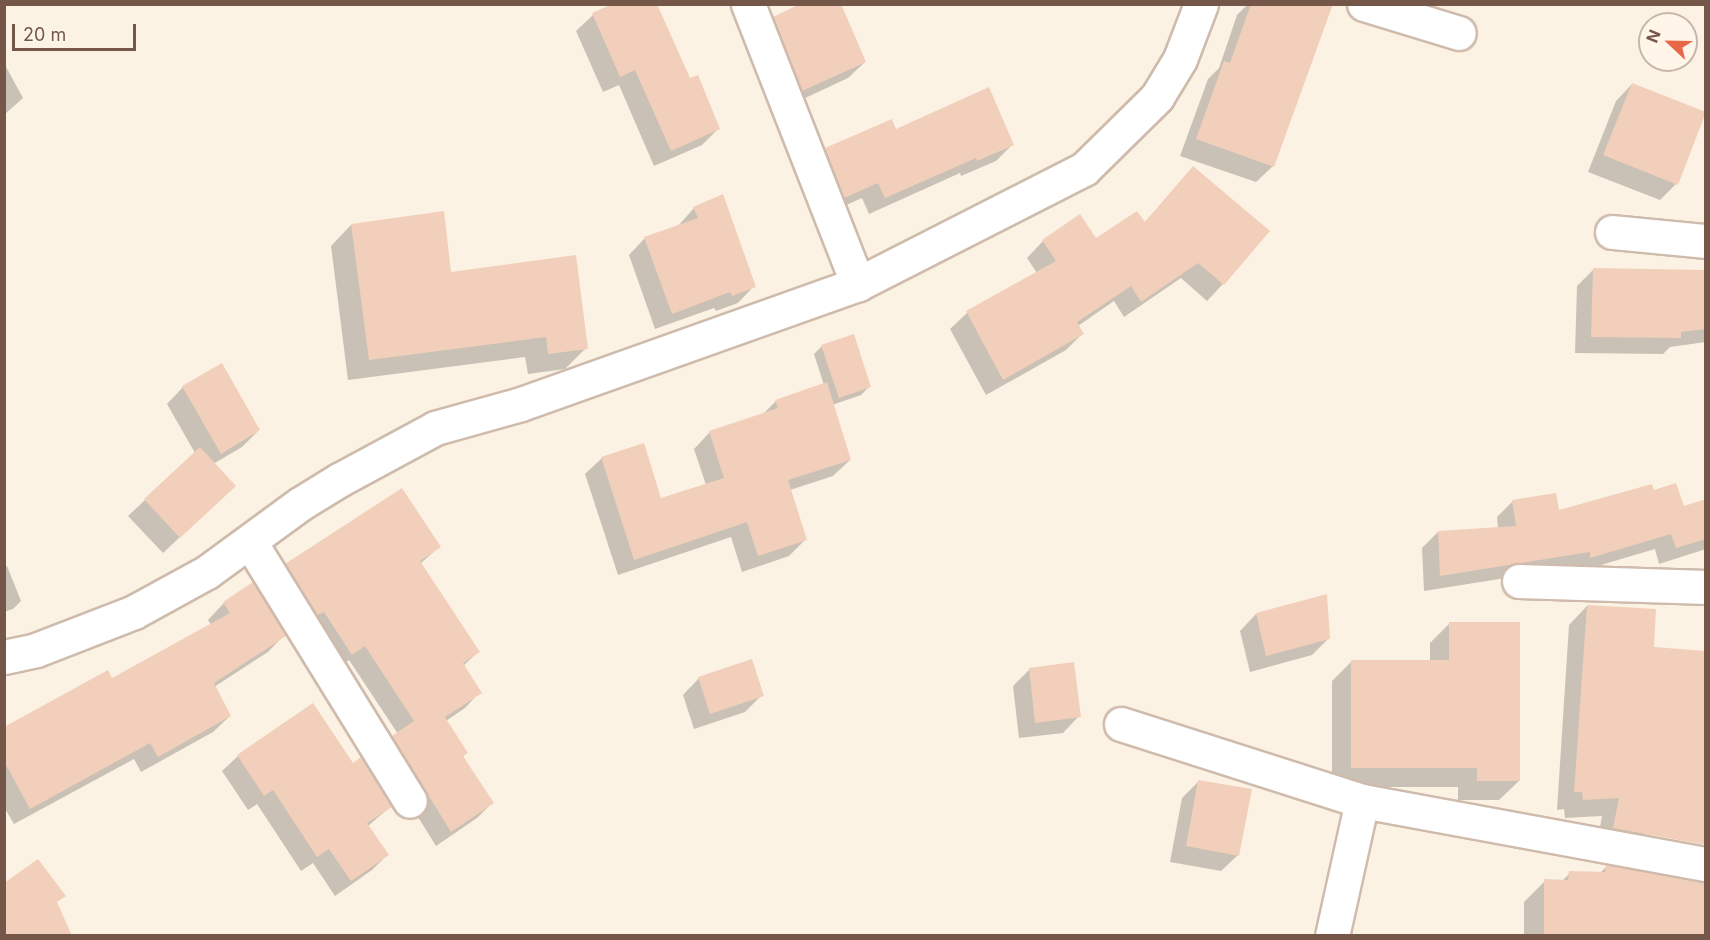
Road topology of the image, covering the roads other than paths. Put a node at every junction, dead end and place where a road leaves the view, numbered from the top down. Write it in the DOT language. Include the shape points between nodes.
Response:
graph roads {
  1 [pos="748,4"];
  2 [pos="1201,4"];
  3 [pos="1364,4"];
  4 [pos="1459,33"];
  5 [pos="1612,232"];
  6 [pos="1706,241"];
  7 [pos="858,284"];
  8 [pos="250,542"];
  9 [pos="1519,581"];
  10 [pos="1706,586"];
  11 [pos="4,657"];
  12 [pos="1121,724"];
  13 [pos="410,801"];
  14 [pos="1362,801"];
  15 [pos="1706,864"];
  16 [pos="1332,936"];
  1 -- 7 [label="street"];
  2 -- 7 [label="street" via="1180,59 1157,97 1083,169"];
  3 -- 4 [label="street"];
  5 -- 6 [label="street"];
  7 -- 8 [label="street" via="521,404 435,428 300,504"];
  8 -- 11 [label="street" via="207,572 134,612 36,650"];
  8 -- 13 [label="street"];
  9 -- 10 [label="street"];
  12 -- 14 [label="street"];
  14 -- 15 [label="street"];
  14 -- 16 [label="street"];
}
